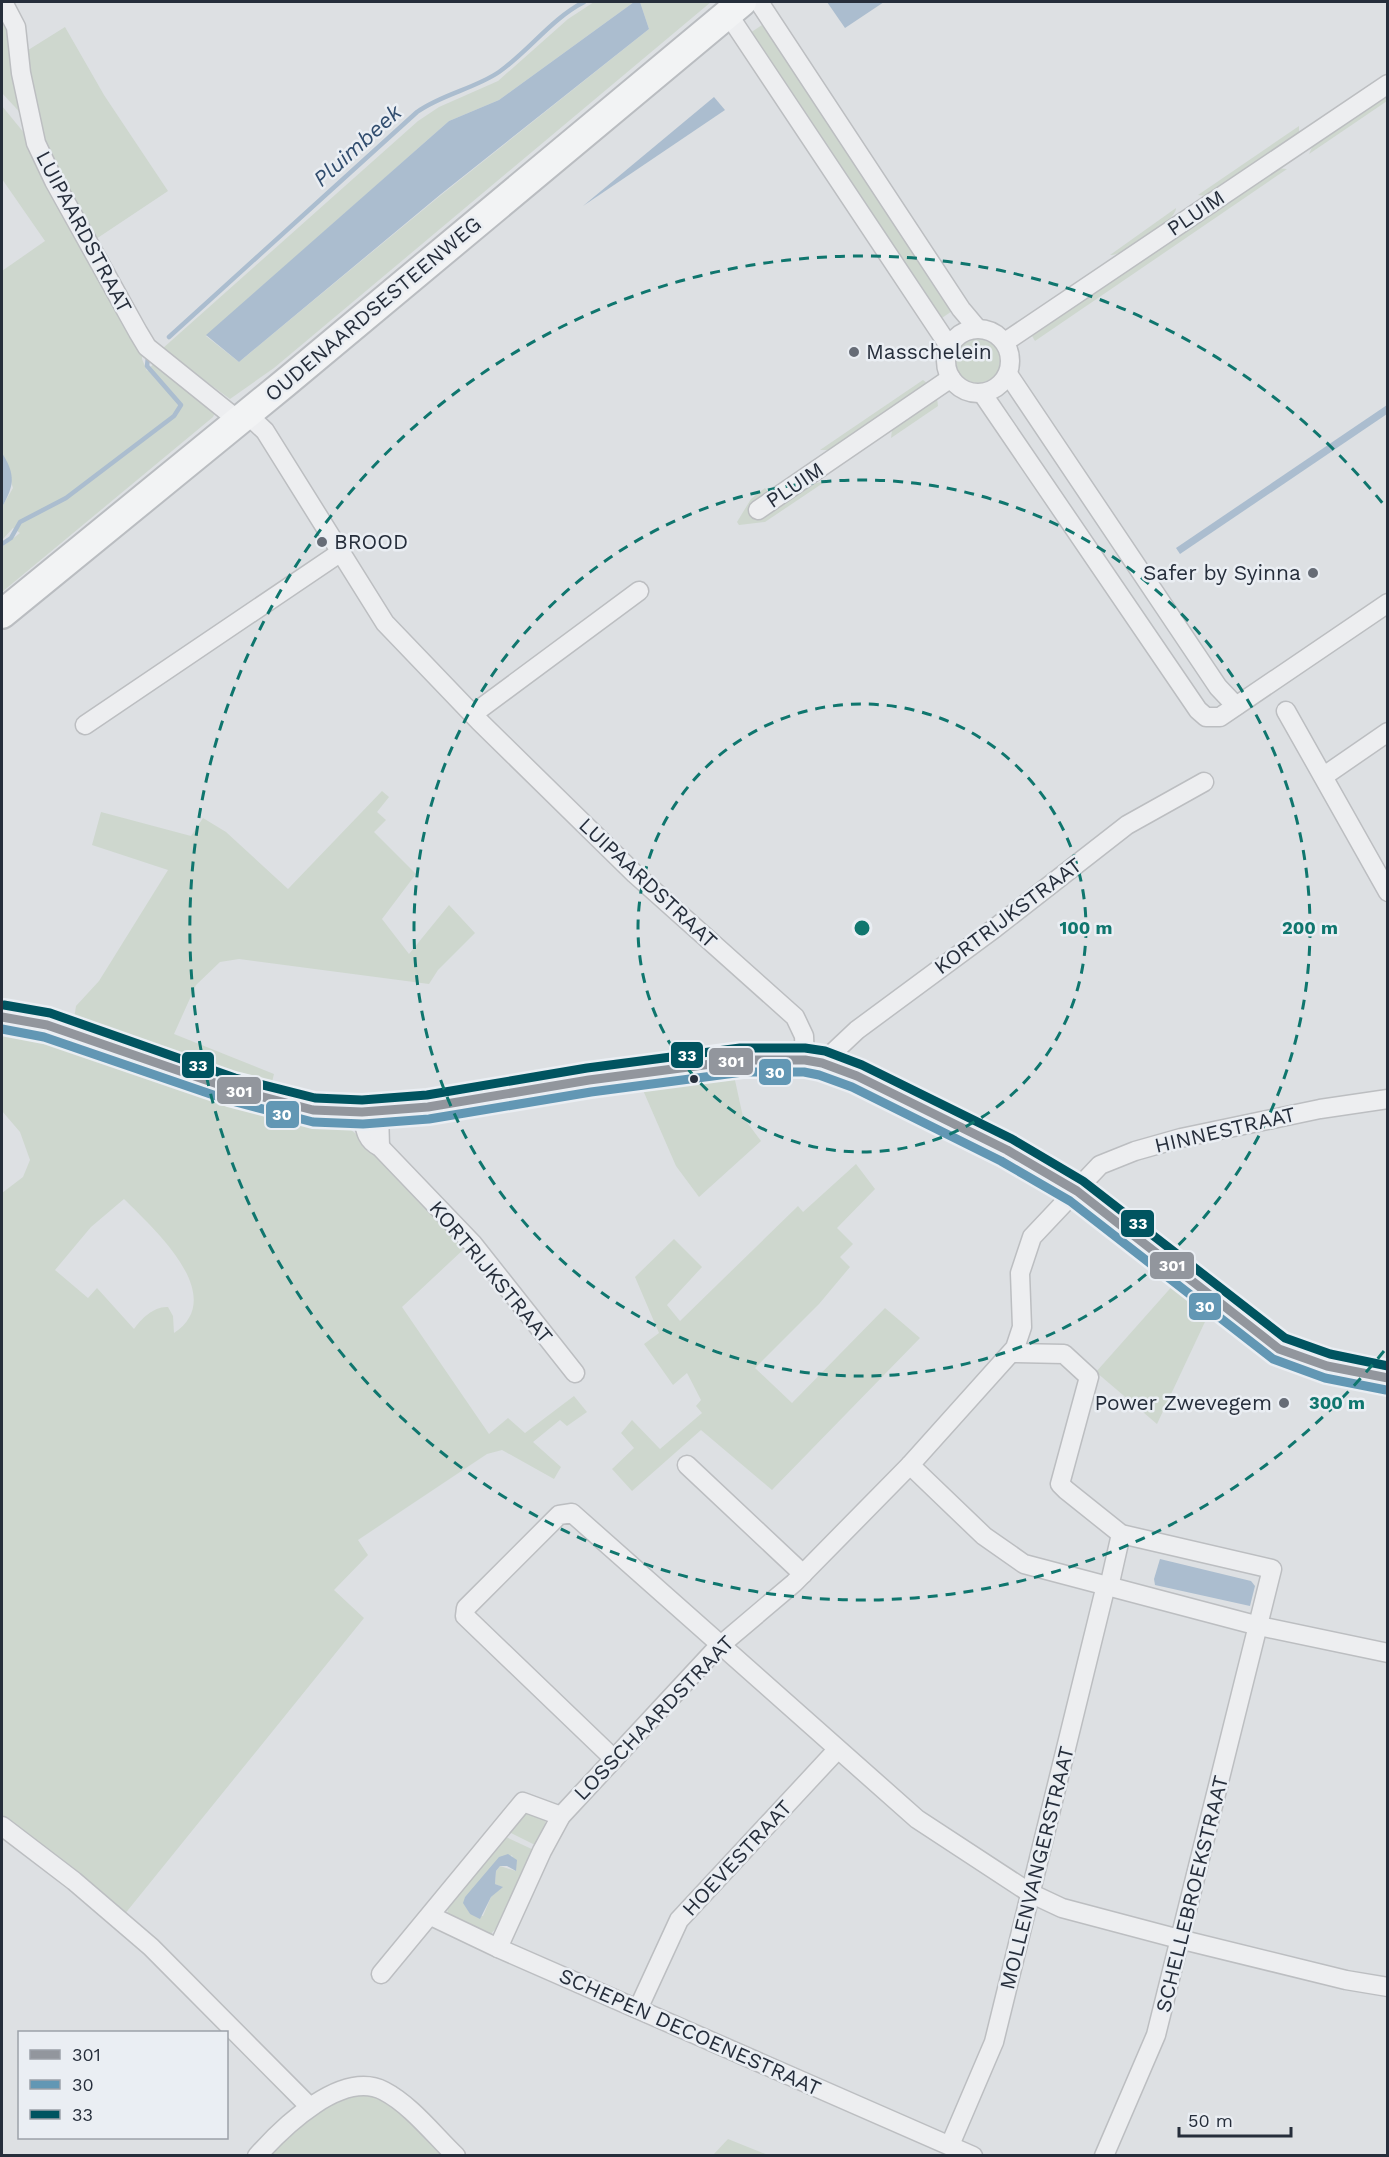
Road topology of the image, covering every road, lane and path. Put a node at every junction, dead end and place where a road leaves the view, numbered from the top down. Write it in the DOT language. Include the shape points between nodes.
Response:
graph roads {
  1 [pos="3,2"];
  2 [pos="759,2"];
  3 [pos="735,8"];
  4 [pos="1388,84"];
  5 [pos="977,328"];
  6 [pos="1005,342"];
  7 [pos="949,346"];
  8 [pos="1008,374"];
  9 [pos="951,378"];
  10 [pos="982,393"];
  11 [pos="243,417"];
  12 [pos="758,510"];
  13 [pos="341,552"];
  14 [pos="639,591"];
  15 [pos="1388,603"];
  16 [pos="2,614"];
  17 [pos="1236,705"];
  18 [pos="1286,711"];
  19 [pos="473,714"];
  20 [pos="86,725"];
  21 [pos="1388,732"];
  22 [pos="1324,776"];
  23 [pos="1204,782"];
  24 [pos="1388,892"];
  25 [pos="2,1017"];
  26 [pos="813,1061"];
  27 [pos="1388,1099"];
  28 [pos="371,1112"];
  29 [pos="1077,1191"];
  30 [pos="1012,1353"];
  31 [pos="575,1372"];
  32 [pos="1388,1378"];
  33 [pos="910,1464"];
  34 [pos="687,1465"];
  35 [pos="1121,1534"];
  36 [pos="803,1574"];
  37 [pos="1107,1586"];
  38 [pos="1259,1626"];
  39 [pos="720,1645"];
  40 [pos="1388,1653"];
  41 [pos="837,1750"];
  42 [pos="614,1759"];
  43 [pos="561,1816"];
  44 [pos="2,1826"];
  45 [pos="1030,1893"];
  46 [pos="431,1916"];
  47 [pos="1179,1939"];
  48 [pos="498,1948"];
  49 [pos="381,1974"];
  50 [pos="1388,1988"];
  51 [pos="638,2009"];
  52 [pos="309,2106"];
  53 [pos="950,2145"];
  54 [pos="257,2156"];
  55 [pos="456,2156"];
  56 [pos="973,2156"];
  57 [pos="1104,2156"];
  1 -- 11 [label="street, LUIPAARDSTRAAT" via="16,27 36,143 138,332 147,347"];
  2 -- 5 [label="street"];
  3 -- 7 [label="street"];
  3 -- 11 [label="main road, OUDENAARDSESTEENWEG"];
  4 -- 6 [label="street, PLUIM"];
  5 -- 6 [label="street" via="988,329"];
  5 -- 7 [label="street" via="961,333"];
  6 -- 8 [label="street" via="1011,363"];
  7 -- 9 [label="street" via="946,362"];
  8 -- 10 [label="street" via="1002,384"];
  8 -- 17 [label="street" via="1218,687"];
  9 -- 10 [label="street" via="964,390"];
  9 -- 12 [label="street, PLUIM"];
  10 -- 17 [label="street" via="1198,711 1213,719"];
  11 -- 13 [label="street, LUIPAARDSTRAAT" via="265,431"];
  11 -- 16 [label="main road, OUDENAARDSESTEENWEG"];
  13 -- 19 [label="street, LUIPAARDSTRAAT" via="385,623"];
  13 -- 20 [label="street"];
  14 -- 19 [label="street"];
  15 -- 17 [label="street"];
  18 -- 22 [label="street"];
  19 -- 26 [label="street, LUIPAARDSTRAAT" via="635,874 795,1017"];
  21 -- 22 [label="street"];
  22 -- 24 [label="street"];
  23 -- 26 [label="street, KORTRIJKSTRAAT" via="1127,825 995,928"];
  25 -- 28 [label="main road" via="47,1025 232,1089 313,1110"];
  26 -- 28 [label="main road" via="742,1060"];
  26 -- 29 [label="main road" via="857,1076 1007,1150"];
  27 -- 29 [label="street, HINNESTRAAT" via="1320,1109 1135,1151 1100,1165"];
  28 -- 31 [label="street, KORTRIJKSTRAAT" via="371,1143 473,1244"];
  29 -- 30 [label="street, LOSSCHAARDSTRAAT" via="1032,1237 1020,1273 1022,1327"];
  29 -- 32 [label="main road" via="1279,1349 1328,1366"];
  30 -- 33 [label="street, LOSSCHAARDSTRAAT"];
  30 -- 35 [label="street" via="1064,1354 1089,1377 1060,1484"];
  33 -- 36 [label="street, LOSSCHAARDSTRAAT"];
  33 -- 37 [label="street" via="984,1536 1024,1564"];
  34 -- 36 [label="street"];
  35 -- 37 [label="street, MOLLENVANGERSTRAAT"];
  35 -- 38 [label="street, SCHELLEBROEKSTRAAT" via="1272,1569"];
  36 -- 39 [label="street, LOSSCHAARDSTRAAT"];
  37 -- 38 [label="street"];
  37 -- 45 [label="street, MOLLENVANGERSTRAAT"];
  38 -- 40 [label="street"];
  38 -- 47 [label="street, SCHELLEBROEKSTRAAT"];
  39 -- 41 [label="street"];
  39 -- 42 [label="street, LOSSCHAARDSTRAAT"];
  39 -- 42 [label="street" via="572,1513 559,1515 466,1608 469,1622"];
  41 -- 45 [label="street" via="917,1819"];
  41 -- 51 [label="street, HOEVESTRAAT" via="679,1920"];
  42 -- 43 [label="street, LOSSCHAARDSTRAAT"];
  43 -- 46 [label="street, LOSSCHAARDSTRAAT" via="523,1802"];
  43 -- 48 [label="street, LOSSCHAARDSTRAAT"];
  44 -- 52 [label="street" via="151,1947"];
  45 -- 47 [label="street" via="1062,1908"];
  45 -- 53 [label="street, MOLLENVANGERSTRAAT" via="994,2042"];
  46 -- 48 [label="street, SCHEPEN DECOENESTRAAT"];
  46 -- 49 [label="street, LOSSCHAARDSTRAAT"];
  47 -- 50 [label="street"];
  47 -- 57 [label="street, SCHELLEBROEKSTRAAT" via="1156,2035"];
  48 -- 51 [label="street, SCHEPEN DECOENESTRAAT"];
  51 -- 53 [label="street, SCHEPEN DECOENESTRAAT"];
  52 -- 54 [label="street"];
  52 -- 55 [label="street" via="357,2087 375,2087 398,2100"];
  53 -- 56 [label="street"];
}
